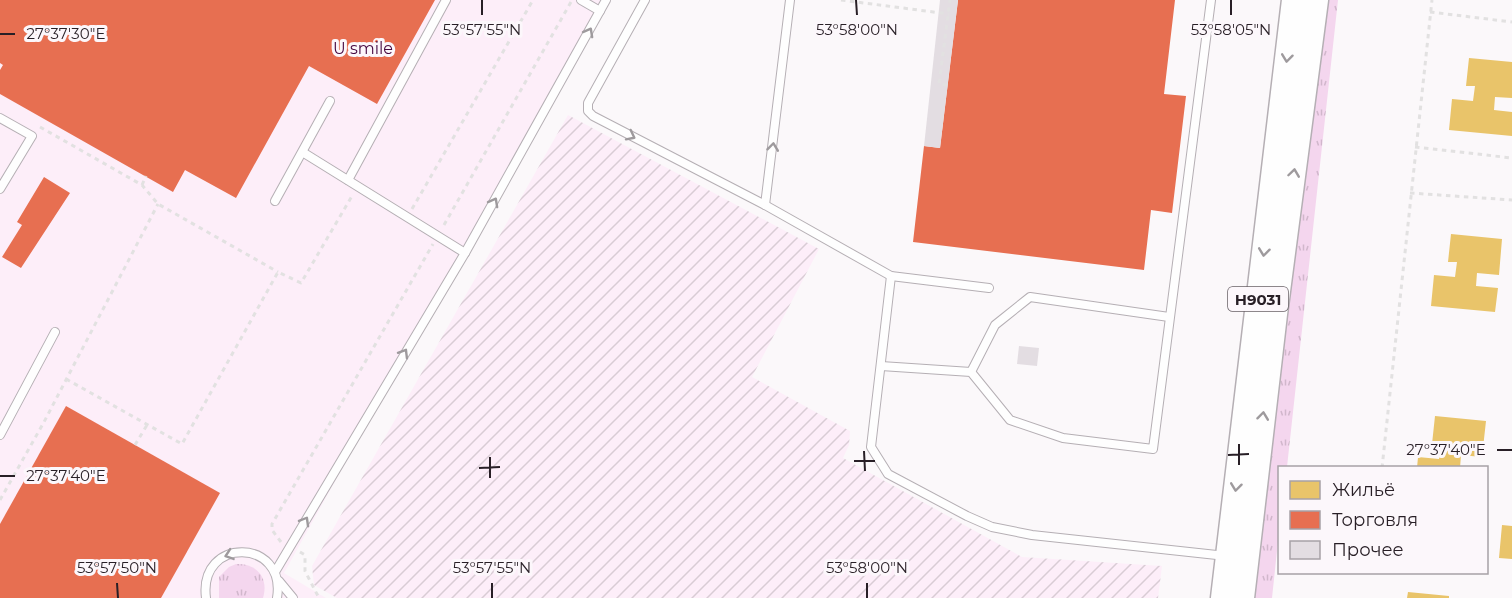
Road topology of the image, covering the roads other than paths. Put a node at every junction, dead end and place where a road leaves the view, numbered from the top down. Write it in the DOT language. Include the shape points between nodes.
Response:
graph roads {
  1 [pos="446,0"];
  2 [pos="581,0"];
  3 [pos="606,0"];
  4 [pos="645,0"];
  5 [pos="790,0"];
  6 [pos="1211,0"];
  7 [pos="1294,0"];
  8 [pos="1316,0"];
  9 [pos="600,11"];
  10 [pos="330,101"];
  11 [pos="0,118"];
  12 [pos="303,153"];
  13 [pos="348,180"];
  14 [pos="0,189"];
  15 [pos="275,201"];
  16 [pos="765,205"];
  17 [pos="465,253"];
  18 [pos="891,276"];
  19 [pos="988,288"];
  20 [pos="1169,316"];
  21 [pos="55,332"];
  22 [pos="881,366"];
  23 [pos="971,372"];
  24 [pos="0,435"];
  25 [pos="1237,557"];
  26 [pos="277,576"];
  27 [pos="206,598"];
  28 [pos="277,598"];
  29 [pos="293,598"];
  30 [pos="1223,598"];
  31 [pos="1242,598"];
  1 -- 13 [label="lane"];
  2 -- 9 [label="lane"];
  3 -- 9 [label="lane"];
  4 -- 16 [label="lane, one-way" via="588,103 588,111"];
  16 -- 5 [label="lane, one-way"];
  6 -- 20 [label="lane"];
  7 -- 25 [label="main road, Н9031, one-way"];
  25 -- 8 [label="main road, Н9031, one-way"];
  17 -- 9 [label="lane, one-way"];
  10 -- 12 [label="lane"];
  11 -- 14 [label="lane" via="32,136"];
  12 -- 13 [label="lane"];
  12 -- 15 [label="lane"];
  13 -- 17 [label="lane"];
  16 -- 18 [label="lane"];
  26 -- 17 [label="lane, one-way"];
  18 -- 19 [label="lane"];
  18 -- 22 [label="lane"];
  20 -- 23 [label="lane" via="1030,297 994,326"];
  20 -- 23 [label="lane" via="1153,449 1063,438 1010,420"];
  21 -- 24 [label="lane"];
  22 -- 23 [label="lane"];
  22 -- 25 [label="lane" via="871,447 888,474 992,527 1032,535"];
  25 -- 30 [label="main road, Н9031"];
  25 -- 31 [label="main road, Н9031"];
  26 -- 27 [label="lane, one-way" via="266,560 253,553 229,553 209,572"];
  26 -- 28 [label="lane"];
  26 -- 29 [label="lane"];
}
